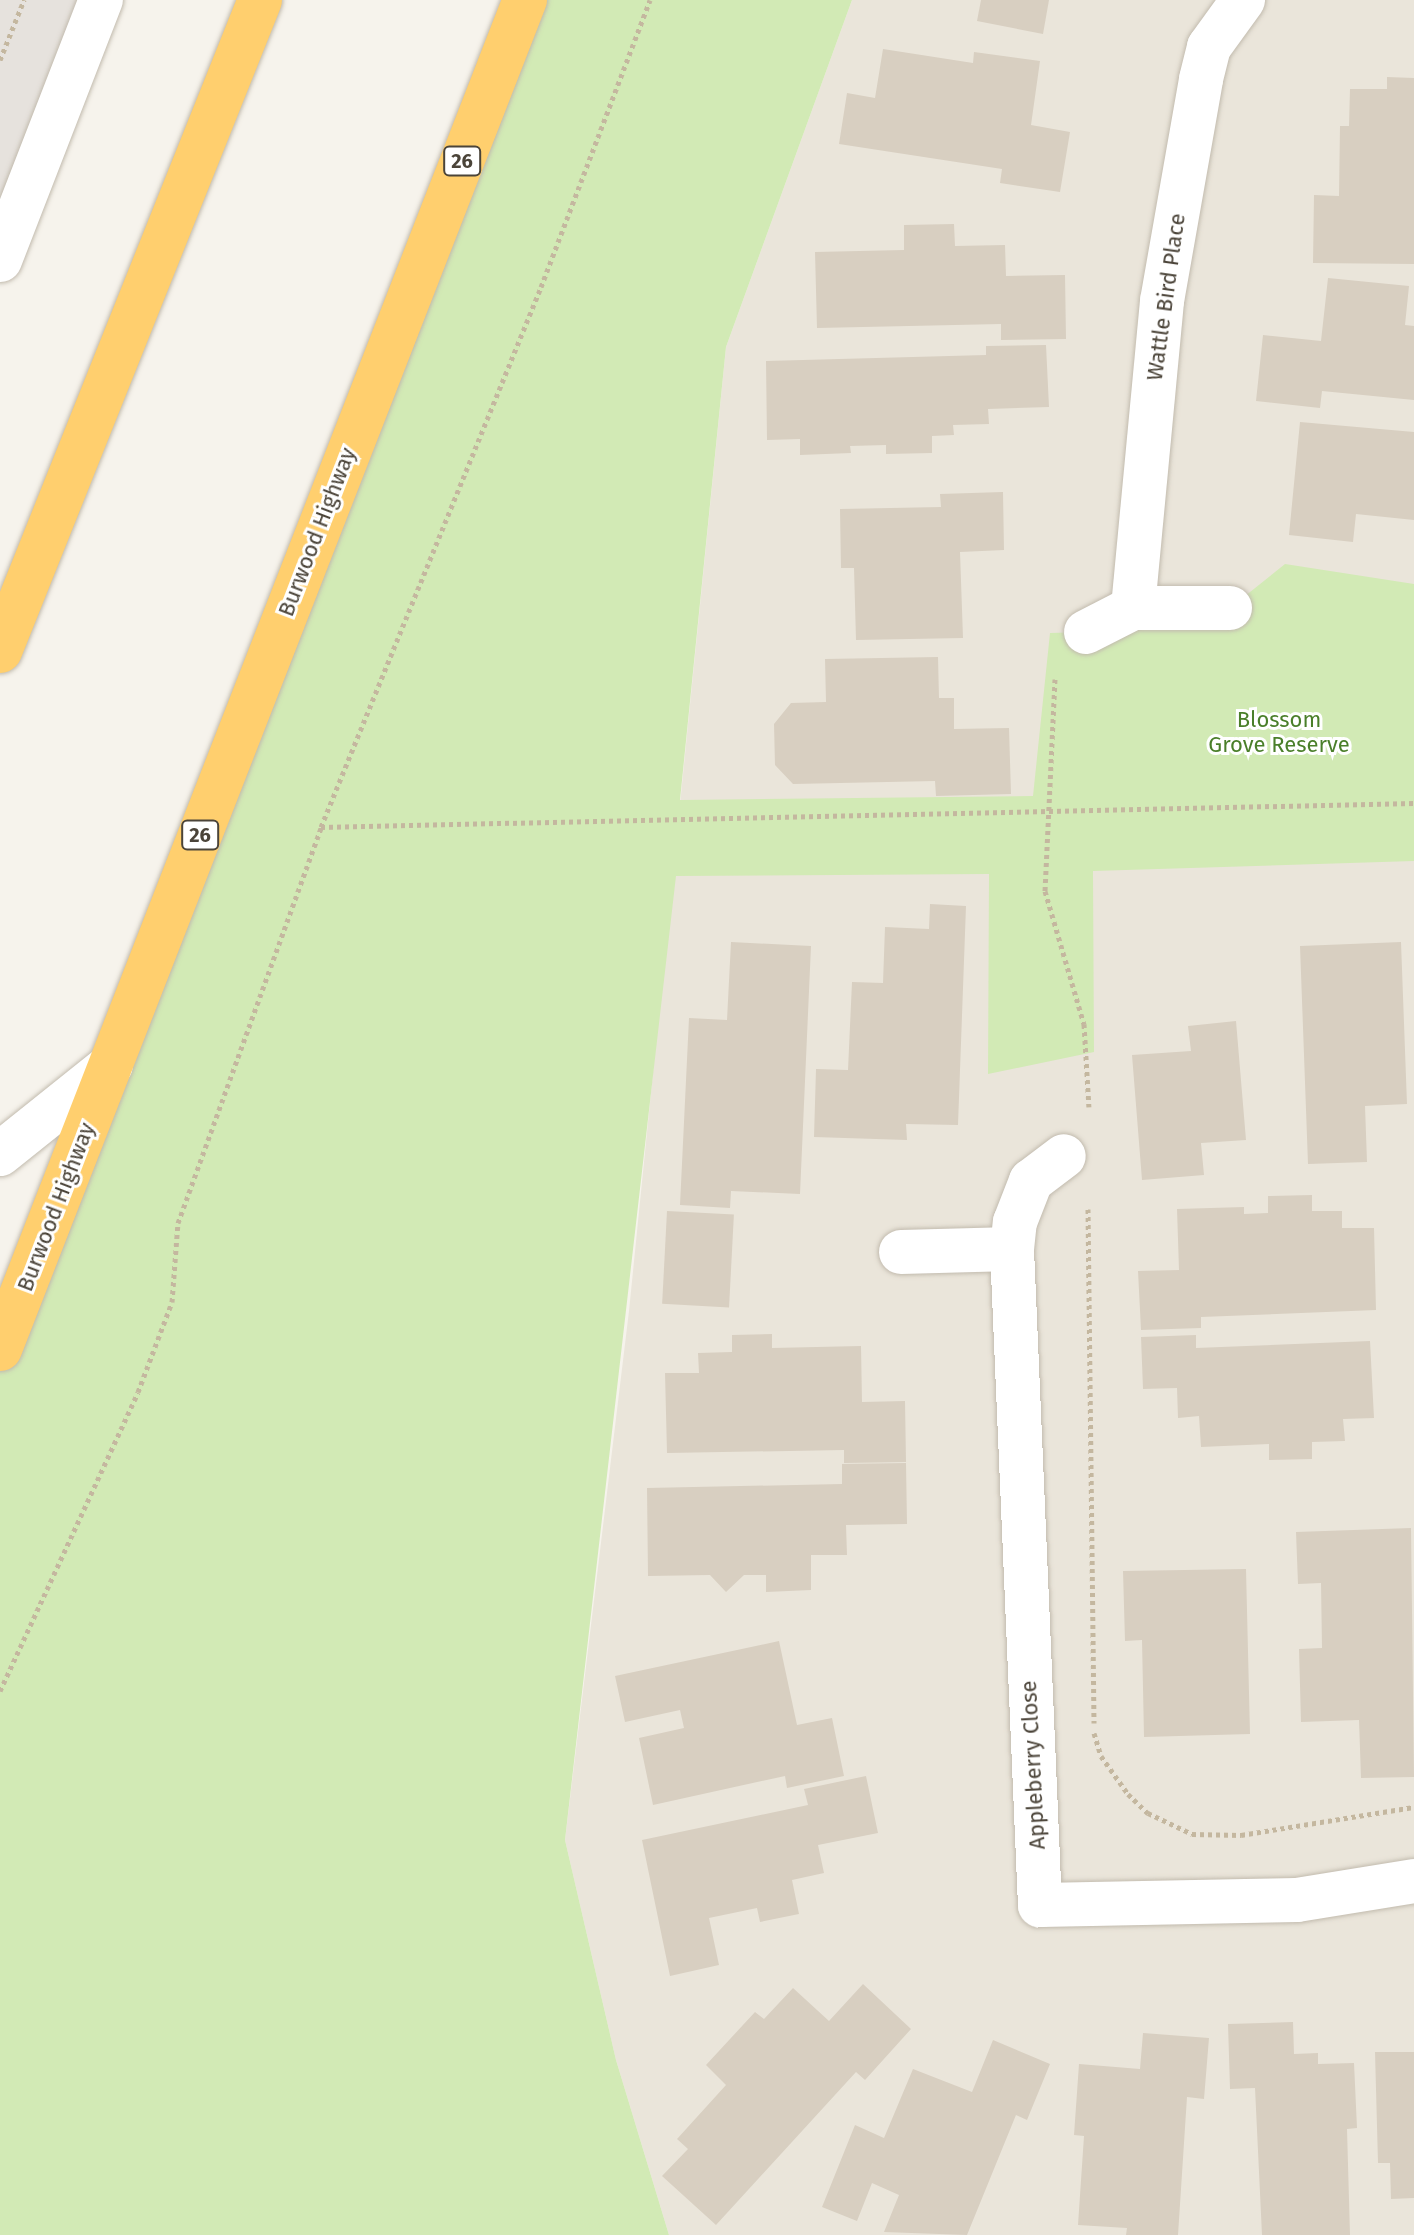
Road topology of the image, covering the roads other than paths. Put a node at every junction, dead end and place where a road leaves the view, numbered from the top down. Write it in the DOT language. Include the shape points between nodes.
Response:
graph roads {
  1 [pos="101,0"];
  2 [pos="260,0"];
  3 [pos="525,0"];
  4 [pos="1243,0"];
  5 [pos="0,260"];
  6 [pos="1133,608"];
  7 [pos="1230,608"];
  8 [pos="1086,632"];
  9 [pos="0,651"];
  10 [pos="111,1065"];
  11 [pos="0,1154"];
  12 [pos="1064,1156"];
  13 [pos="1012,1249"];
  14 [pos="901,1252"];
  15 [pos="0,1349"];
  16 [pos="1414,1881"];
  1 -- 5 [label="street"];
  2 -- 9 [label="highway"];
  3 -- 10 [label="highway, Burwood Highway / 26"];
  4 -- 6 [label="street, Wattle Bird Place" via="1209,47 1201,79 1158,331"];
  6 -- 7 [label="street"];
  6 -- 8 [label="street"];
  10 -- 11 [label="street, Burwood Highway"];
  10 -- 15 [label="highway, Burwood Highway / 26"];
  12 -- 13 [label="street, Appleberry Close" via="1031,1181 1018,1211"];
  13 -- 14 [label="street"];
  13 -- 16 [label="street, Appleberry Close" via="1040,1905 1297,1900"];
}
